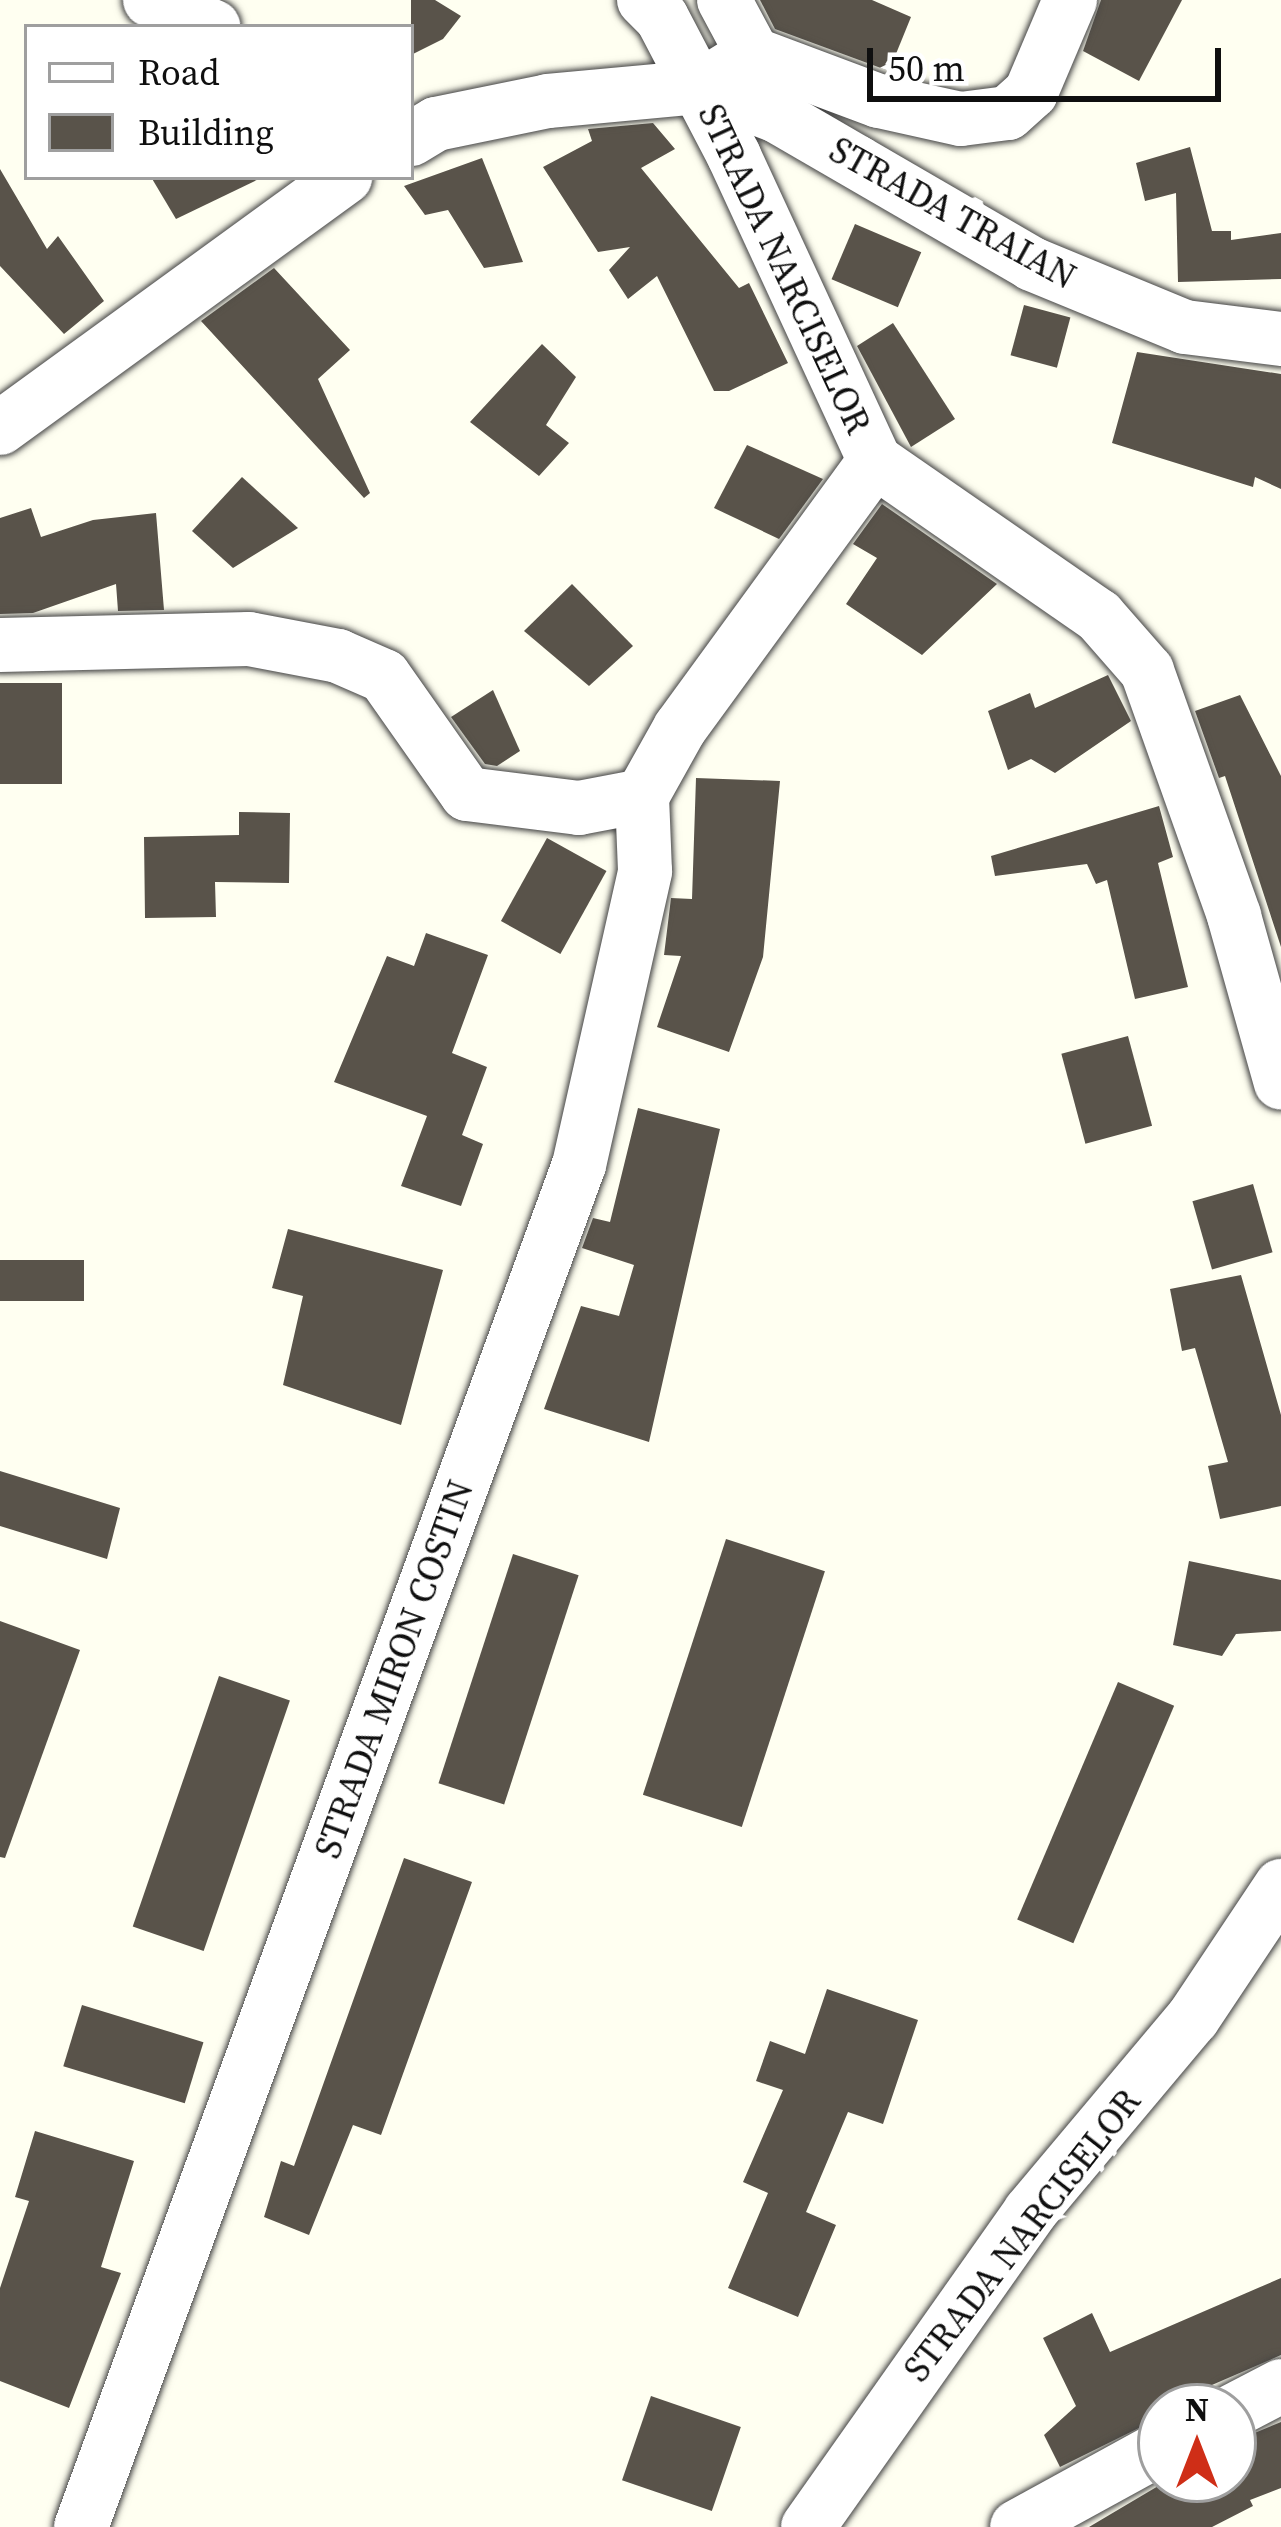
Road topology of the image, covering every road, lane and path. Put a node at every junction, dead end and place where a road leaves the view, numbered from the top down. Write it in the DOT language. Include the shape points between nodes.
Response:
graph roads {
  1 [pos="150,0"];
  2 [pos="644,0"];
  3 [pos="724,0"];
  4 [pos="1070,0"];
  5 [pos="207,24"];
  6 [pos="753,54"];
  7 [pos="700,86"];
  8 [pos="419,125"];
  9 [pos="342,180"];
  10 [pos="1281,338"];
  11 [pos="0,428"];
  12 [pos="875,461"];
  13 [pos="0,645"];
  14 [pos="642,796"];
  15 [pos="1281,1083"];
  16 [pos="1281,1886"];
  17 [pos="1137,2461"];
  18 [pos="81,2527"];
  19 [pos="808,2527"];
  20 [pos="1017,2527"];
  1 -- 5 [label="street"];
  2 -- 7 [label="street, STRADA NARCISELOR"];
  3 -- 6 [label="street"];
  4 -- 6 [label="street" via="1031,92 1008,113 961,119 879,101"];
  6 -- 7 [label="street"];
  7 -- 8 [label="street" via="548,101"];
  7 -- 10 [label="street, STRADA TRAIAN" via="777,116 1032,264 1185,327"];
  7 -- 12 [label="street, STRADA NARCISELOR"];
  9 -- 11 [label="street"];
  12 -- 14 [label="street" via="680,728"];
  12 -- 15 [label="street, STRADA NARCISELOR" via="1099,616 1148,671 1234,916"];
  13 -- 14 [label="street" via="249,639 338,656 384,676 467,794 579,808"];
  14 -- 18 [label="street, STRADA MIRON COSTIN" via="645,871 579,1166"];
  16 -- 19 [label="street, STRADA NARCISELOR" via="1193,2018 1030,2212"];
  17 -- 20 [label="street"];
}
